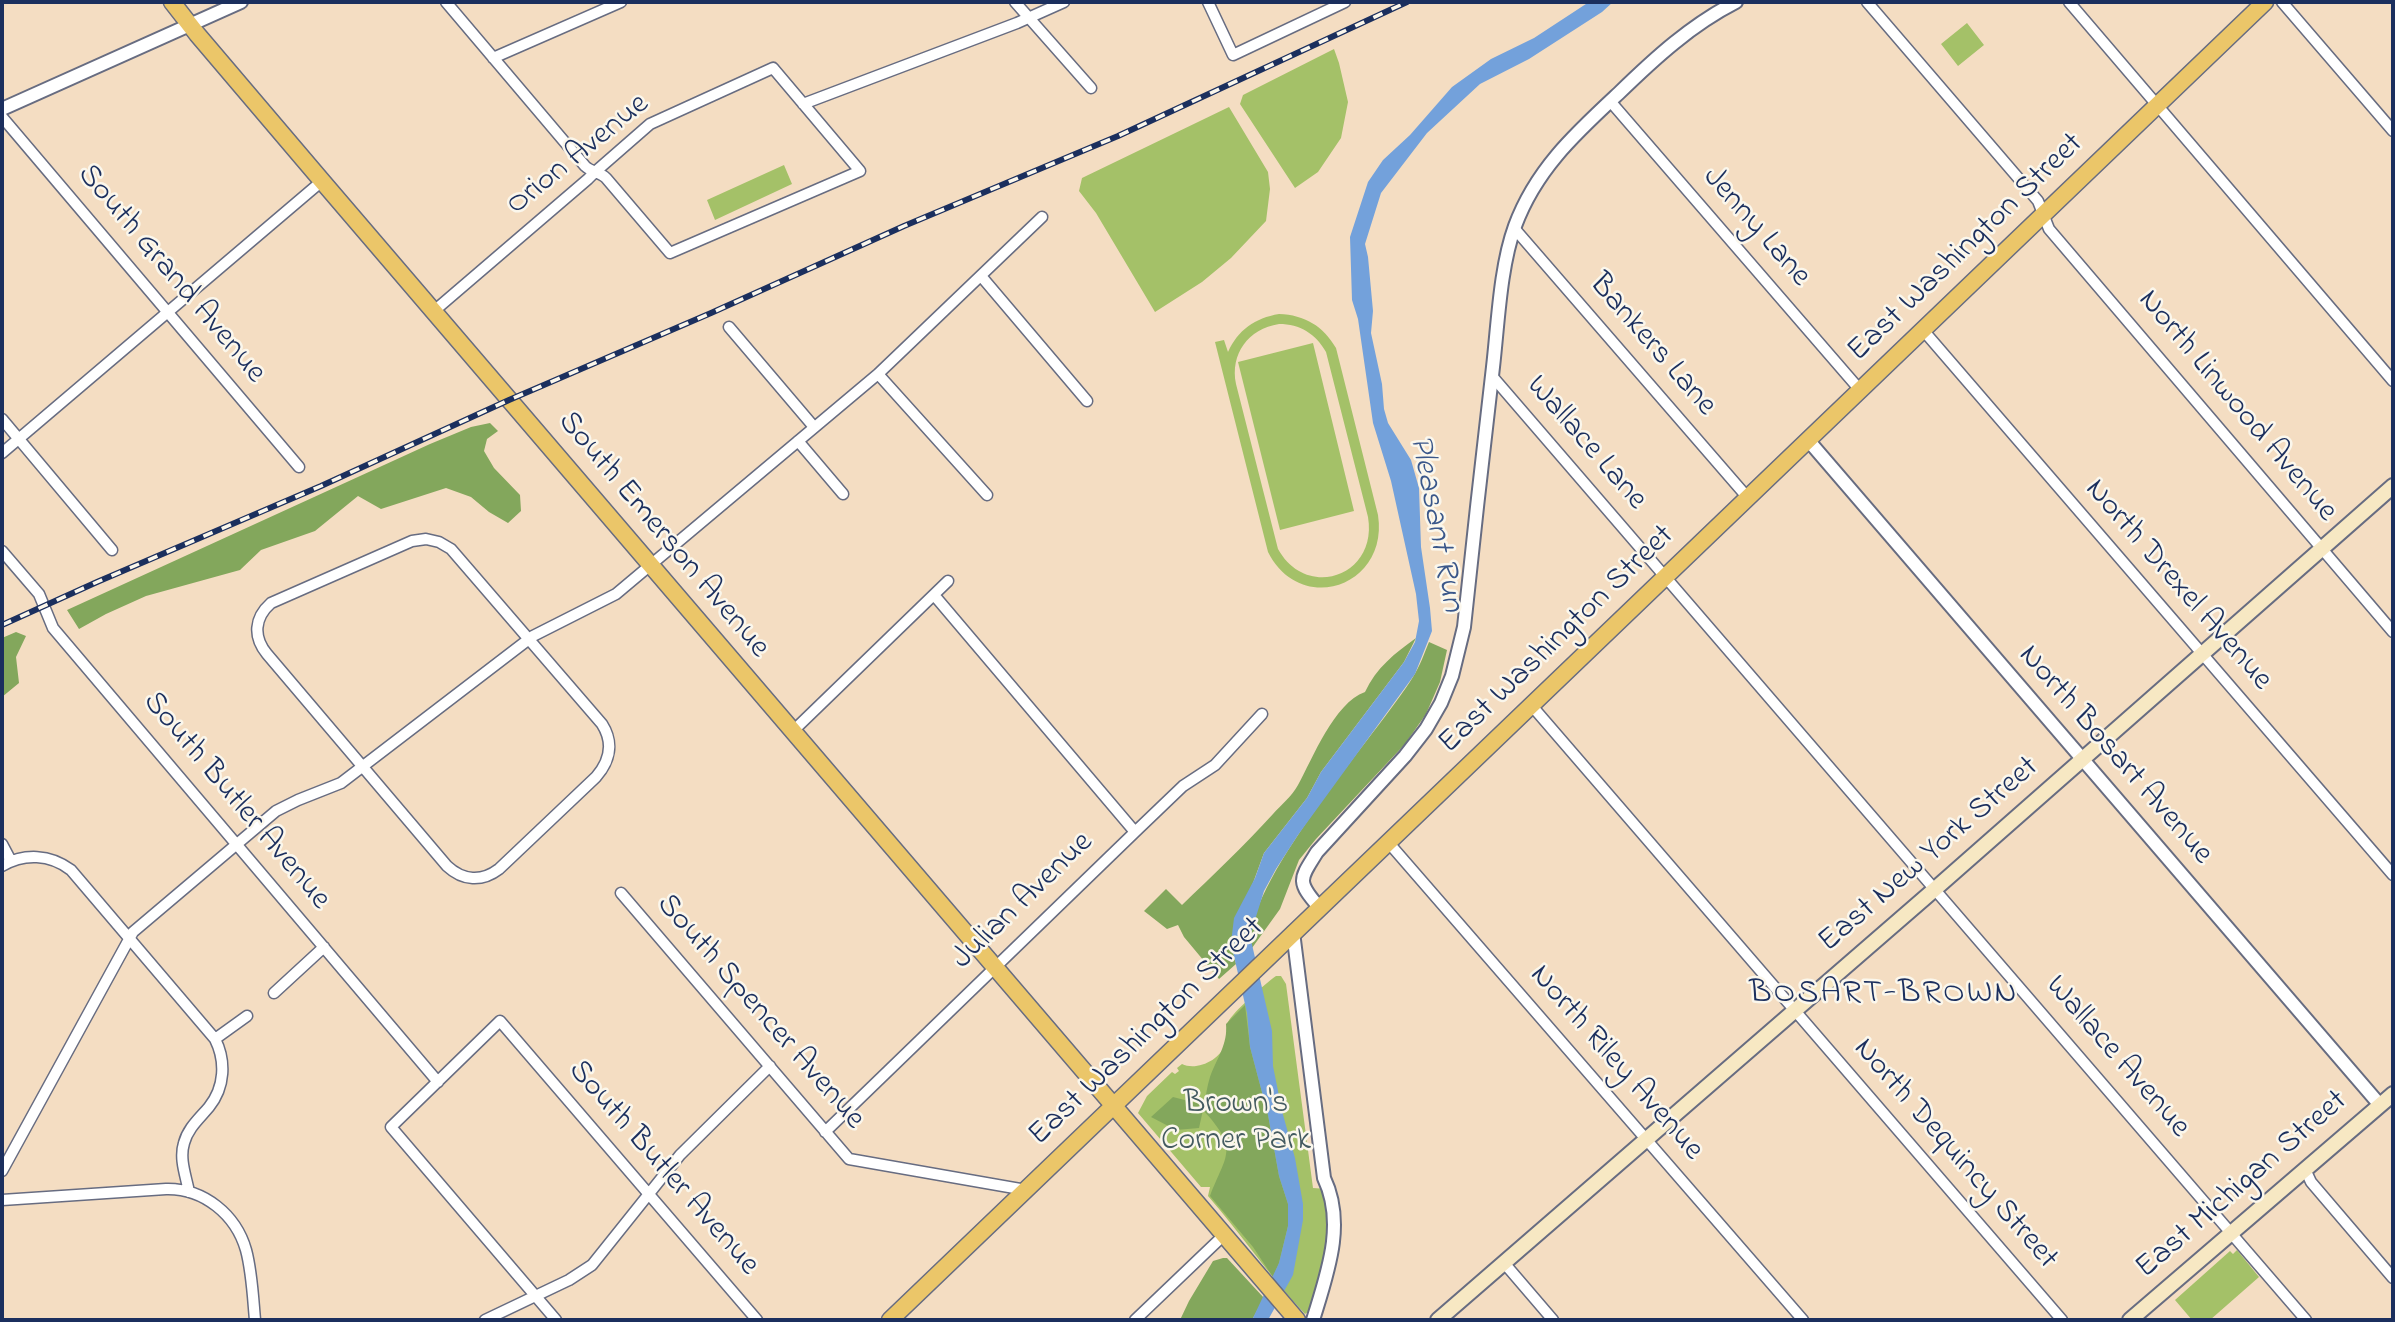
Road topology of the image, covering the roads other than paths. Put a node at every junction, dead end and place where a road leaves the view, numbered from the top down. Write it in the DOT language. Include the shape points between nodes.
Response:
graph roads {
  1 [pos="172,2"];
  2 [pos="241,2"];
  3 [pos="446,2"];
  4 [pos="621,2"];
  5 [pos="1015,2"];
  6 [pos="1064,2"];
  7 [pos="1208,2"];
  8 [pos="1345,2"];
  9 [pos="1736,2"];
  10 [pos="1867,2"];
  11 [pos="2069,2"];
  12 [pos="2265,2"];
  13 [pos="2283,2"];
  14 [pos="1028,18"];
  15 [pos="190,24"];
  16 [pos="493,58"];
  17 [pos="1091,88"];
  18 [pos="1610,100"];
  19 [pos="803,104"];
  20 [pos="2157,106"];
  21 [pos="2,109"];
  22 [pos="2,117"];
  23 [pos="2393,131"];
  24 [pos="595,172"];
  25 [pos="321,181"];
  26 [pos="2044,214"];
  27 [pos="1042,217"];
  28 [pos="1514,228"];
  29 [pos="981,276"];
  30 [pos="167,312"];
  31 [pos="434,312"];
  32 [pos="729,327"];
  33 [pos="1923,330"];
  34 [pos="878,374"];
  35 [pos="1492,376"];
  36 [pos="2393,381"];
  37 [pos="1860,390"];
  38 [pos="1087,401"];
  39 [pos="2,419"];
  40 [pos="814,427"];
  41 [pos="18,439"];
  42 [pos="1808,440"];
  43 [pos="798,441"];
  44 [pos="2,453"];
  45 [pos="299,467"];
  46 [pos="2393,486"];
  47 [pos="843,494"];
  48 [pos="987,495"];
  49 [pos="1748,498"];
  50 [pos="2322,549"];
  51 [pos="112,550"];
  52 [pos="2,551"];
  53 [pos="650,565"];
  54 [pos="1666,578"];
  55 [pos="948,580"];
  56 [pos="934,595"];
  57 [pos="2393,632"];
  58 [pos="530,640"];
  59 [pos="2201,654"];
  60 [pos="1532,706"];
  61 [pos="1262,713"];
  62 [pos="792,732"];
  63 [pos="2082,759"];
  64 [pos="363,767"];
  65 [pos="1135,832"];
  66 [pos="1388,842"];
  67 [pos="2,844"];
  68 [pos="236,844"];
  69 [pos="6,863"];
  70 [pos="2393,875"];
  71 [pos="1936,890"];
  72 [pos="621,893"];
  73 [pos="1319,907"];
  74 [pos="1293,932"];
  75 [pos="130,938"];
  76 [pos="324,947"];
  77 [pos="994,968"];
  78 [pos="274,993"];
  79 [pos="1795,1012"];
  80 [pos="247,1016"];
  81 [pos="215,1039"];
  82 [pos="770,1066"];
  83 [pos="438,1082"];
  84 [pos="2393,1094"];
  85 [pos="1112,1105"];
  86 [pos="2380,1105"];
  87 [pos="825,1132"];
  88 [pos="1647,1140"];
  89 [pos="2305,1169"];
  90 [pos="2,1171"];
  91 [pos="1026,1189"];
  92 [pos="189,1192"];
  93 [pos="649,1194"];
  94 [pos="2,1200"];
  95 [pos="2232,1232"];
  96 [pos="1224,1235"];
  97 [pos="1505,1264"];
  98 [pos="2393,1278"];
  99 [pos="536,1296"];
  100 [pos="1294,1318"];
  101 [pos="255,1320"];
  102 [pos="485,1320"];
  103 [pos="556,1320"];
  104 [pos="757,1320"];
  105 [pos="890,1320"];
  106 [pos="1135,1320"];
  107 [pos="1313,1320"];
  108 [pos="1438,1320"];
  109 [pos="1553,1320"];
  110 [pos="1803,1320"];
  111 [pos="2062,1320"];
  112 [pos="2130,1320"];
  113 [pos="2306,1320"];
  1 -- 15 [label="main road, South Emerson Avenue"];
  2 -- 15 [label="street"];
  3 -- 16 [label="street"];
  4 -- 16 [label="street"];
  5 -- 14 [label="street"];
  6 -- 14 [label="street"];
  7 -- 8 [label="street" via="1233,55"];
  9 -- 18 [label="street" via="1679,38"];
  10 -- 26 [label="street, North Linwood Avenue" via="2038,201"];
  11 -- 20 [label="street"];
  12 -- 20 [label="main road, East Washington Street"];
  13 -- 23 [label="street"];
  14 -- 17 [label="street"];
  14 -- 19 [label="street"];
  15 -- 21 [label="street"];
  15 -- 25 [label="main road, South Emerson Avenue"];
  16 -- 24 [label="street"];
  18 -- 28 [label="street" via="1548,164"];
  18 -- 37 [label="street, Jenny Lane"];
  19 -- 24 [label="street, Orion Avenue" via="773,68 650,124"];
  19 -- 24 [label="street" via="860,171 670,253 606,178"];
  20 -- 26 [label="main road, East Washington Street"];
  20 -- 36 [label="street"];
  22 -- 30 [label="street, South Grand Avenue"];
  24 -- 31 [label="street, Orion Avenue"];
  25 -- 30 [label="street"];
  25 -- 31 [label="main road, South Emerson Avenue"];
  26 -- 33 [label="main road, East Washington Street"];
  26 -- 50 [label="street, North Linwood Avenue" via="2049,229"];
  27 -- 29 [label="street"];
  28 -- 35 [label="street"];
  28 -- 49 [label="street, Bankers Lane"];
  29 -- 34 [label="street"];
  29 -- 38 [label="street"];
  30 -- 41 [label="street"];
  30 -- 45 [label="street, South Grand Avenue"];
  31 -- 53 [label="main road, South Emerson Avenue"];
  32 -- 40 [label="street"];
  33 -- 37 [label="main road, East Washington Street"];
  33 -- 59 [label="street, North Drexel Avenue"];
  34 -- 40 [label="street"];
  34 -- 48 [label="street"];
  35 -- 54 [label="street, Wallace Lane"];
  35 -- 73 [label="street" via="1464,627 1452,676 1414,745 1307,868 1303,884"];
  37 -- 42 [label="main road, East Washington Street"];
  39 -- 41 [label="street"];
  40 -- 43 [label="street"];
  41 -- 44 [label="street"];
  41 -- 51 [label="street"];
  42 -- 49 [label="main road, East Washington Street"];
  42 -- 63 [label="street, North Bosart Avenue"];
  43 -- 47 [label="street"];
  43 -- 53 [label="street"];
  46 -- 50 [label="main road, East New York Street"];
  49 -- 54 [label="main road, East Washington Street"];
  50 -- 57 [label="street, North Linwood Avenue"];
  50 -- 59 [label="main road, East New York Street"];
  52 -- 68 [label="street, South Butler Avenue" via="38,594 53,628"];
  53 -- 58 [label="street" via="610,598 549,626"];
  53 -- 62 [label="main road, South Emerson Avenue"];
  54 -- 60 [label="main road, East Washington Street"];
  54 -- 71 [label="street, Wallace Avenue"];
  55 -- 56 [label="street"];
  56 -- 62 [label="street"];
  56 -- 65 [label="street"];
  58 -- 64 [label="street"];
  58 -- 64 [label="street" via="602,724 610,747 596,777 495,872 472,878 451,870"];
  58 -- 64 [label="street" via="451,549 426,538 271,603 257,623 261,647"];
  59 -- 63 [label="main road, East New York Street"];
  59 -- 70 [label="street, North Drexel Avenue"];
  60 -- 66 [label="main road, East Washington Street"];
  60 -- 79 [label="street, North Dequincy Street"];
  61 -- 65 [label="street, Julian Avenue" via="1215,765 1183,786"];
  62 -- 77 [label="main road, South Emerson Avenue"];
  63 -- 71 [label="main road, East New York Street"];
  63 -- 86 [label="street, North Bosart Avenue"];
  64 -- 68 [label="street" via="334,786 276,811"];
  65 -- 77 [label="street, Julian Avenue"];
  66 -- 73 [label="main road, East Washington Street"];
  66 -- 88 [label="street, North Riley Avenue"];
  67 -- 69 [label="street"];
  68 -- 75 [label="street"];
  68 -- 76 [label="street, South Butler Avenue"];
  69 -- 75 [label="street" via="44,857 67,867"];
  71 -- 79 [label="main road, East New York Street"];
  71 -- 95 [label="street, Wallace Avenue"];
  72 -- 82 [label="street, South Spencer Avenue"];
  73 -- 74 [label="main road, East Washington Street"];
  74 -- 85 [label="main road, East Washington Street"];
  74 -- 107 [label="street" via="1324,1178 1334,1212 1328,1274"];
  75 -- 81 [label="street"];
  75 -- 90 [label="street"];
  76 -- 78 [label="street"];
  76 -- 83 [label="street, South Butler Avenue"];
  77 -- 85 [label="main road, South Emerson Avenue"];
  77 -- 87 [label="street, Julian Avenue"];
  79 -- 88 [label="main road, East New York Street"];
  79 -- 111 [label="street, North Dequincy Street"];
  80 -- 81 [label="street"];
  81 -- 92 [label="street" via="222,1063 220,1087 190,1128 183,1147"];
  82 -- 87 [label="street, South Spencer Avenue"];
  82 -- 93 [label="street" via="680,1155"];
  83 -- 93 [label="street, South Butler Avenue" via="500,1021"];
  83 -- 99 [label="street" via="391,1127"];
  84 -- 86 [label="main road, East Michigan Street"];
  85 -- 91 [label="main road, East Washington Street"];
  85 -- 96 [label="main road, South Emerson Avenue"];
  86 -- 89 [label="main road, East Michigan Street"];
  87 -- 91 [label="street, South Spencer Avenue" via="849,1159"];
  88 -- 97 [label="main road, East New York Street"];
  88 -- 110 [label="street, North Riley Avenue"];
  89 -- 95 [label="main road, East Michigan Street"];
  89 -- 98 [label="street"];
  91 -- 105 [label="main road, East Washington Street"];
  92 -- 94 [label="street" via="166,1189"];
  92 -- 101 [label="street" via="220,1209 241,1237 248,1256"];
  93 -- 99 [label="street" via="592,1265"];
  93 -- 104 [label="street, South Butler Avenue"];
  95 -- 112 [label="main road, East Michigan Street"];
  95 -- 113 [label="street, Wallace Avenue"];
  96 -- 100 [label="main road, South Emerson Avenue"];
  96 -- 106 [label="street"];
  97 -- 108 [label="main road, East New York Street"];
  97 -- 109 [label="street"];
  99 -- 102 [label="street"];
  99 -- 103 [label="street"];
}
